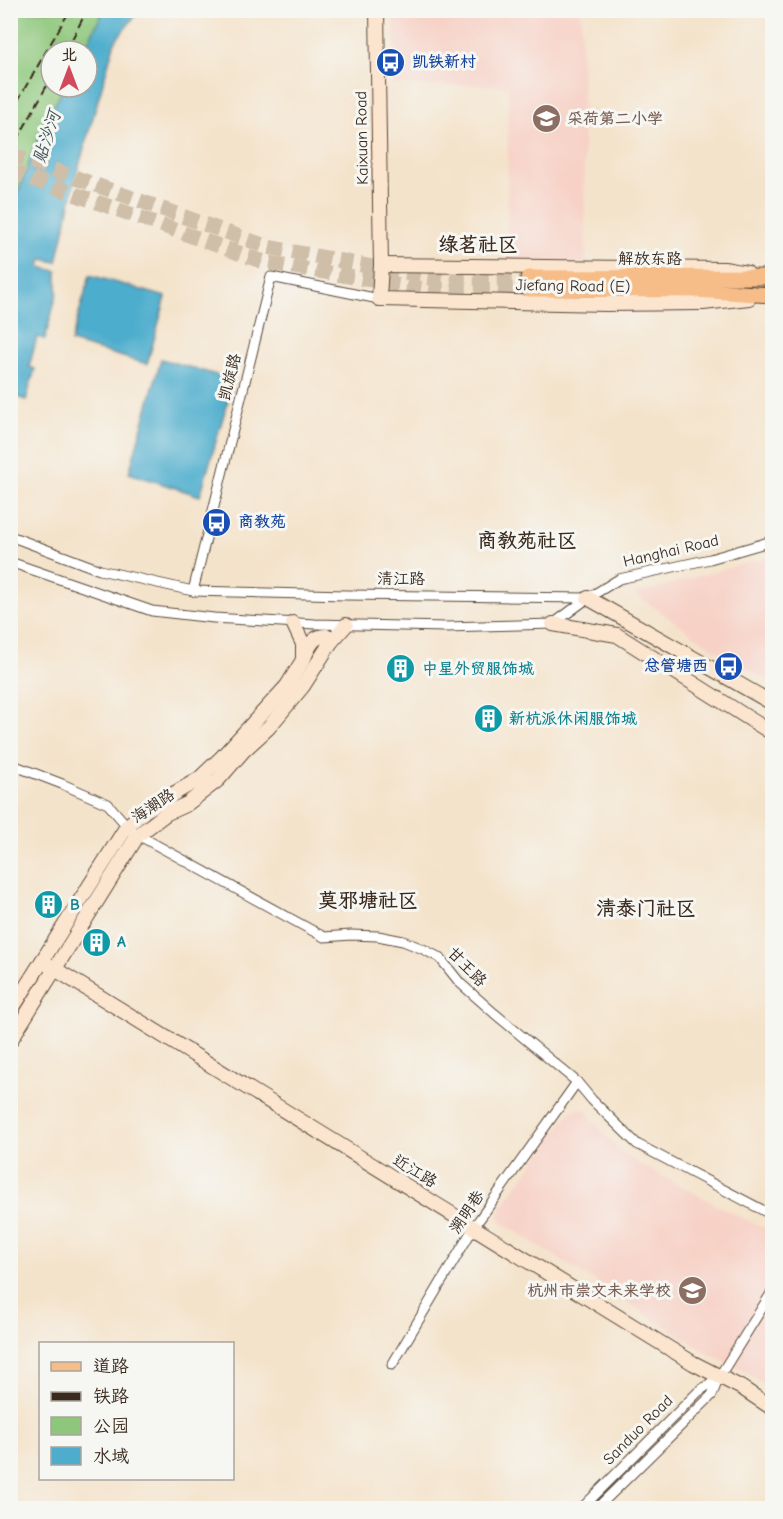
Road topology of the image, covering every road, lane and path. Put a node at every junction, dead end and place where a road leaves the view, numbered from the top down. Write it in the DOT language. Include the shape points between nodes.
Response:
graph roads {
  1 [pos="377,10"];
  2 [pos="381,265"];
  3 [pos="770,277"];
  4 [pos="769,295"];
  5 [pos="379,299"];
  6 [pos="10,536"];
  7 [pos="772,541"];
  8 [pos="10,562"];
  9 [pos="193,591"];
  10 [pos="588,598"];
  11 [pos="293,623"];
  12 [pos="553,624"];
  13 [pos="345,625"];
  14 [pos="331,642"];
  15 [pos="303,660"];
  16 [pos="772,703"];
  17 [pos="771,732"];
  18 [pos="10,764"];
  19 [pos="132,830"];
  20 [pos="42,961"];
  21 [pos="56,969"];
  22 [pos="10,1012"];
  23 [pos="10,1041"];
  24 [pos="577,1082"];
  25 [pos="772,1215"];
  26 [pos="474,1227"];
  27 [pos="772,1293"];
  28 [pos="392,1365"];
  29 [pos="719,1377"];
  30 [pos="772,1408"];
  31 [pos="582,1509"];
  32 [pos="597,1509"];
  1 -- 2 [label="main road, Kaixuan Road"];
  2 -- 3 [label="main road, Jiefang Road (E)" via="724,268"];
  2 -- 5 [label="main road, Kaixuan Road"];
  3 -- 4 [label="main road, 解放东路" via="529,283"];
  4 -- 5 [label="main road, Jiefang Road (E)" via="692,303 606,304"];
  5 -- 9 [label="street, 凯旋路" via="271,277"];
  6 -- 9 [label="street, 清江路" via="100,570"];
  7 -- 10 [label="street, Hanghai Road" via="619,579"];
  8 -- 11 [label="street" via="152,611"];
  9 -- 10 [label="street, 清江路"];
  10 -- 12 [label="street, Hanghai Road"];
  10 -- 16 [label="main road, 清江路"];
  11 -- 13 [label="street"];
  11 -- 15 [label="main road" via="303,644"];
  12 -- 13 [label="street"];
  12 -- 17 [label="main road" via="617,635"];
  13 -- 14 [label="main road, 海潮路"];
  14 -- 15 [label="main road, 海潮路" via="326,636 317,637"];
  14 -- 19 [label="main road, 海潮路" via="297,694 218,780 187,804"];
  15 -- 19 [label="main road, 海潮路" via="287,686 222,758 199,780 146,810"];
  18 -- 19 [label="street, 甘王路" via="108,804"];
  19 -- 20 [label="main road, 海潮路"];
  19 -- 21 [label="main road, 海潮路"];
  19 -- 24 [label="street, 甘王路" via="324,937 378,936 403,940 440,958 460,983"];
  20 -- 21 [label="main road, 近江路"];
  20 -- 22 [label="main road, 海潮路"];
  21 -- 23 [label="main road, 海潮路"];
  21 -- 26 [label="main road, 近江路"];
  24 -- 25 [label="street, 甘王路" via="637,1144"];
  24 -- 26 [label="street, 溯明巷"];
  26 -- 28 [label="street, 溯明巷"];
  26 -- 29 [label="main road, 近江路"];
  27 -- 29 [label="street, Sanduo Road"];
  29 -- 30 [label="main road, 近江路"];
  29 -- 31 [label="street, Sanduo Road" via="698,1392"];
  29 -- 32 [label="street, Sanduo Road" via="712,1395"];
}
